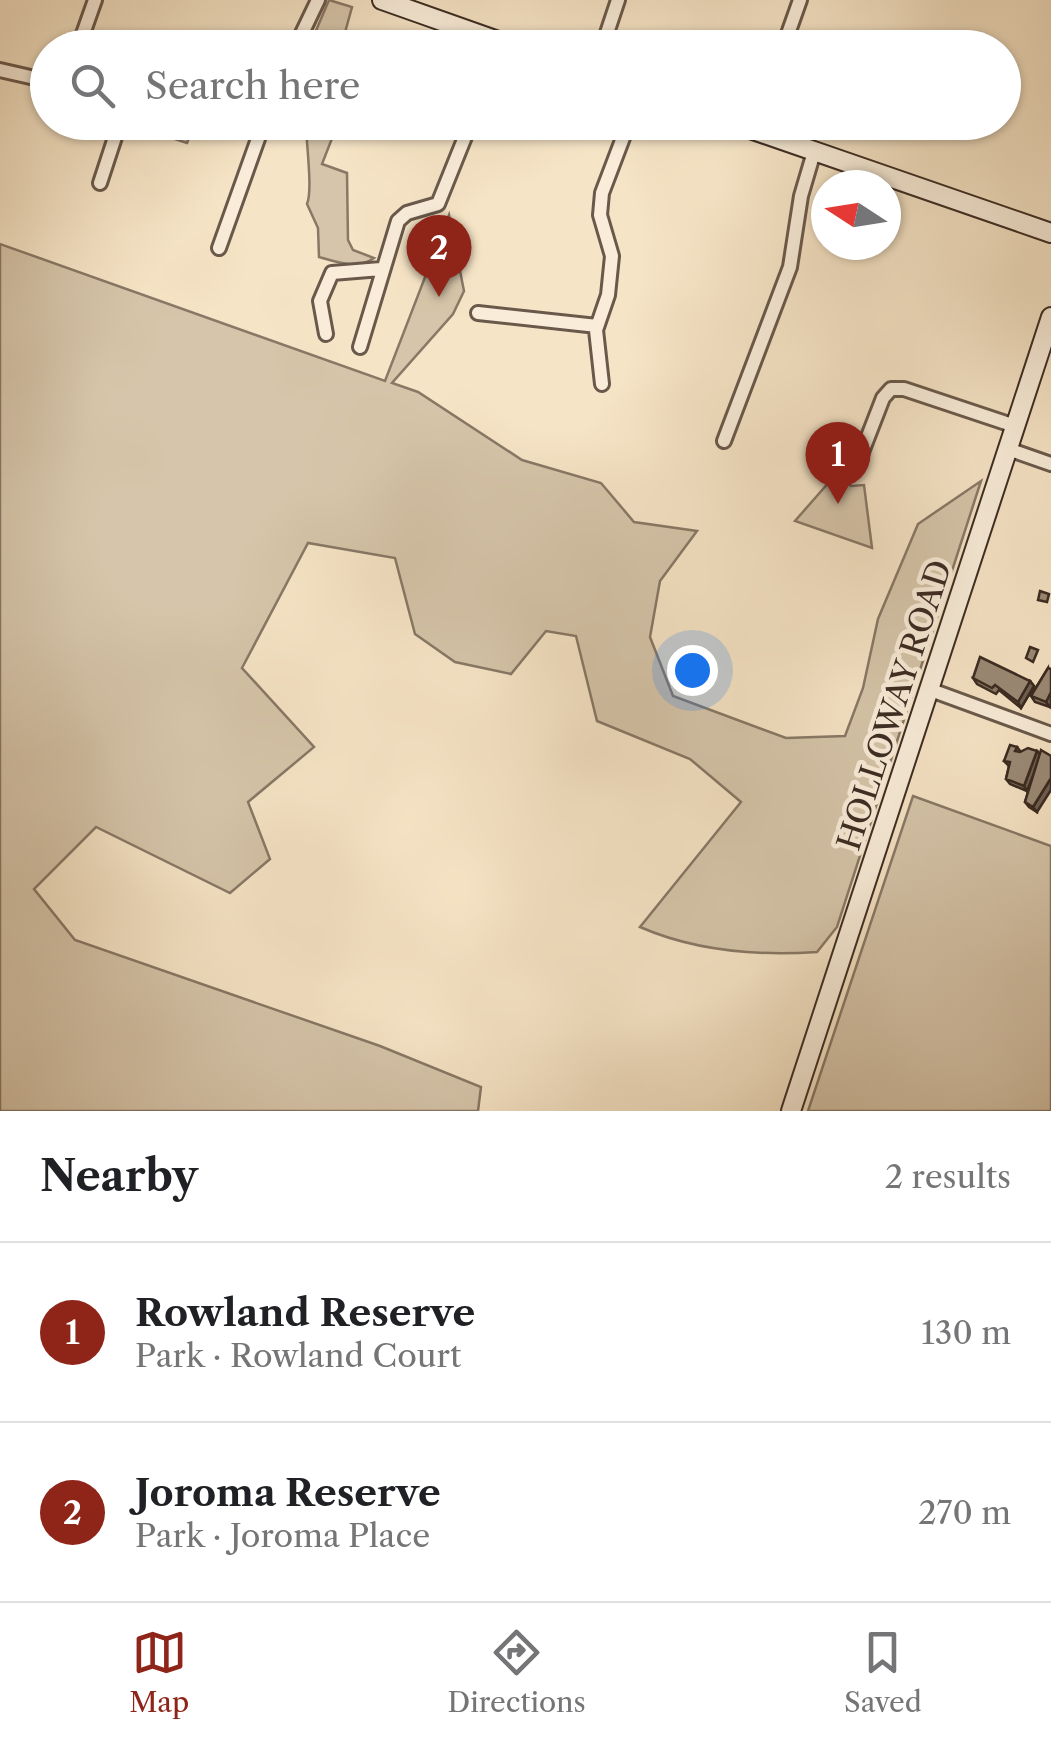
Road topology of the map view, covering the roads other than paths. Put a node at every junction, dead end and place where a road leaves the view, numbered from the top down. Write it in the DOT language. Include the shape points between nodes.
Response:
graph roads {
  1 [pos="96,0"];
  2 [pos="318,0"];
  3 [pos="382,0"];
  4 [pos="618,0"];
  5 [pos="800,0"];
  6 [pos="85,30"];
  7 [pos="304,30"];
  8 [pos="464,30"];
  9 [pos="608,30"];
  10 [pos="790,30"];
  11 [pos="0,70"];
  12 [pos="30,78"];
  13 [pos="114,140"];
  14 [pos="258,140"];
  15 [pos="464,140"];
  16 [pos="621,140"];
  17 [pos="786,140"];
  18 [pos="814,152"];
  19 [pos="100,183"];
  20 [pos="1051,234"];
  21 [pos="219,248"];
  22 [pos="381,269"];
  23 [pos="478,313"];
  24 [pos="1051,317"];
  25 [pos="597,326"];
  26 [pos="326,334"];
  27 [pos="360,347"];
  28 [pos="602,384"];
  29 [pos="1015,426"];
  30 [pos="724,441"];
  31 [pos="1008,449"];
  32 [pos="1051,464"];
  33 [pos="857,465"];
  34 [pos="930,690"];
  35 [pos="1051,734"];
  36 [pos="792,1111"];
  1 -- 6 [label="street"];
  2 -- 7 [label="street"];
  3 -- 8 [label="main road"];
  4 -- 9 [label="street"];
  5 -- 10 [label="street"];
  11 -- 12 [label="street"];
  13 -- 19 [label="street"];
  14 -- 21 [label="street"];
  15 -- 22 [label="street" via="442,197 432,209 401,216"];
  16 -- 25 [label="street" via="602,193 612,276"];
  17 -- 18 [label="main road"];
  18 -- 20 [label="main road"];
  18 -- 30 [label="street" via="790,267"];
  22 -- 26 [label="street" via="332,273 320,301"];
  22 -- 27 [label="street"];
  23 -- 25 [label="street"];
  24 -- 29 [label="main road, HOLLOWAY ROAD"];
  25 -- 28 [label="street"];
  29 -- 31 [label="main road, HOLLOWAY ROAD"];
  29 -- 33 [label="street" via="892,390"];
  31 -- 32 [label="street"];
  31 -- 34 [label="main road, HOLLOWAY ROAD"];
  34 -- 35 [label="street"];
  34 -- 36 [label="main road, HOLLOWAY ROAD"];
}
